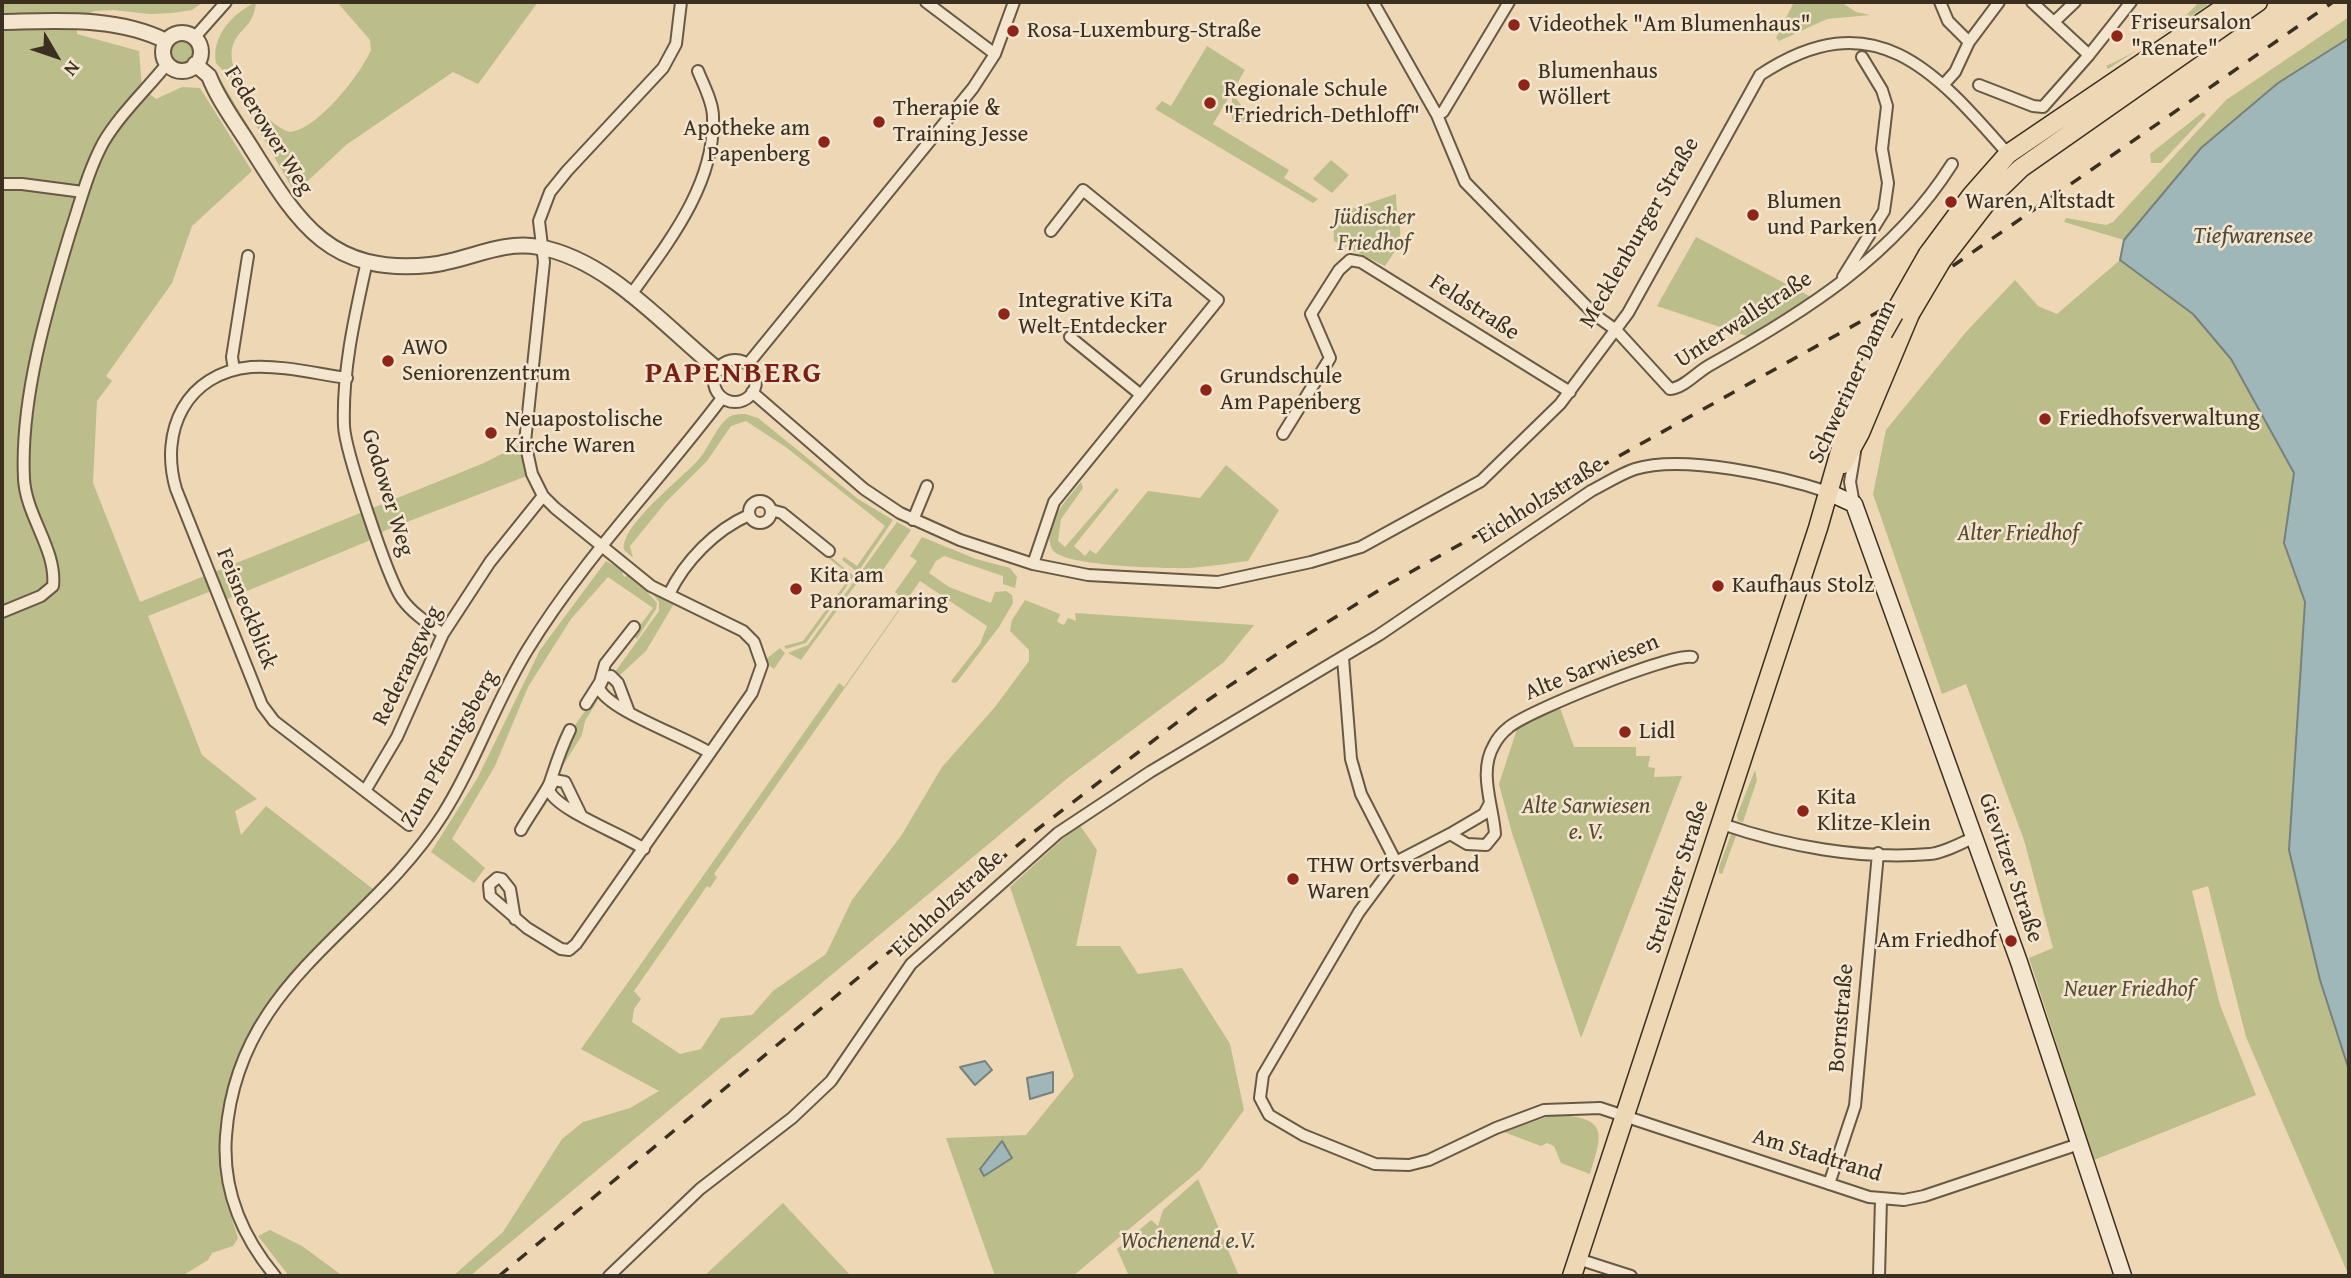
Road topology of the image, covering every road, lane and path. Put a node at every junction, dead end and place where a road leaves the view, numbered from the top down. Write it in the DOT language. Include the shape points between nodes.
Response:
graph roads {
  1 [pos="226,2"];
  2 [pos="681,2"];
  3 [pos="926,2"];
  4 [pos="1014,2"];
  5 [pos="1373,2"];
  6 [pos="1508,2"];
  7 [pos="1940,2"];
  8 [pos="1999,2"];
  9 [pos="2032,2"];
  10 [pos="2075,2"];
  11 [pos="2131,2"];
  12 [pos="2232,2"];
  13 [pos="2258,2"];
  14 [pos="2,22"];
  15 [pos="2054,22"];
  16 [pos="194,38"];
  17 [pos="166,41"];
  18 [pos="1969,42"];
  19 [pos="995,54"];
  20 [pos="2089,55"];
  21 [pos="1862,57"];
  22 [pos="167,64"];
  23 [pos="195,64"];
  24 [pos="698,71"];
  25 [pos="1945,83"];
  26 [pos="1979,85"];
  27 [pos="1437,115"];
  28 [pos="2008,154"];
  29 [pos="1952,164"];
  30 [pos="2021,168"];
  31 [pos="2,184"];
  32 [pos="83,192"];
  33 [pos="1051,231"];
  34 [pos="540,247"];
  35 [pos="248,256"];
  36 [pos="367,261"];
  37 [pos="1839,282"];
  38 [pos="630,296"];
  39 [pos="1616,330"];
  40 [pos="1070,337"];
  41 [pos="748,365"];
  42 [pos="717,369"];
  43 [pos="234,370"];
  44 [pos="347,378"];
  45 [pos="752,392"];
  46 [pos="1570,392"];
  47 [pos="1140,396"];
  48 [pos="722,398"];
  49 [pos="1860,433"];
  50 [pos="1283,434"];
  51 [pos="927,486"];
  52 [pos="1828,492"];
  53 [pos="543,496"];
  54 [pos="1854,505"];
  55 [pos="771,510"];
  56 [pos="749,515"];
  57 [pos="913,520"];
  58 [pos="603,547"];
  59 [pos="829,551"];
  60 [pos="1033,564"];
  61 [pos="669,594"];
  62 [pos="2,612"];
  63 [pos="634,627"];
  64 [pos="443,634"];
  65 [pos="1692,657"];
  66 [pos="1343,658"];
  67 [pos="600,682"];
  68 [pos="586,704"];
  69 [pos="629,712"];
  70 [pos="570,730"];
  71 [pos="710,754"];
  72 [pos="550,785"];
  73 [pos="365,791"];
  74 [pos="1490,803"];
  75 [pos="581,815"];
  76 [pos="1721,824"];
  77 [pos="409,825"];
  78 [pos="521,830"];
  79 [pos="1450,834"];
  80 [pos="1975,837"];
  81 [pos="643,849"];
  82 [pos="1878,853"];
  83 [pos="1396,862"];
  84 [pos="515,919"];
  85 [pos="1624,1115"];
  86 [pos="2079,1144"];
  87 [pos="1829,1184"];
  88 [pos="1881,1199"];
  89 [pos="1575,1268"];
  90 [pos="275,1276"];
  91 [pos="609,1276"];
  92 [pos="1631,1276"];
  93 [pos="1879,1276"];
  94 [pos="2123,1276"];
  1 -- 16 [label="street"];
  2 -- 34 [label="street" via="676,44 663,68 550,192 539,221"];
  3 -- 19 [label="street"];
  4 -- 19 [label="street"];
  5 -- 27 [label="street"];
  6 -- 27 [label="street"];
  7 -- 18 [label="street" via="1948,20"];
  8 -- 18 [label="street"];
  9 -- 15 [label="street"];
  10 -- 15 [label="street"];
  11 -- 20 [label="street"];
  12 -- 28 [label="main road, Schweriner Damm"];
  13 -- 30 [label="main road, Schweriner Damm"];
  14 -- 17 [label="street" via="113,23"];
  15 -- 20 [label="street"];
  16 -- 17 [label="street" via="179,33"];
  16 -- 23 [label="street" via="200,50"];
  17 -- 22 [label="street" via="163,54"];
  18 -- 25 [label="street"];
  19 -- 41 [label="street" via="948,122"];
  20 -- 26 [label="street" via="2043,107"];
  21 -- 37 [label="street, Unterwallstraße" via="1887,106 1882,149 1888,183 1884,211"];
  22 -- 23 [label="street" via="183,70"];
  22 -- 32 [label="street" via="105,140"];
  23 -- 36 [label="street, Federower Weg" via="209,76 293,213 329,246"];
  24 -- 38 [label="street" via="714,114 710,156 682,223"];
  25 -- 28 [label="street, Mecklenburger Straße"];
  25 -- 39 [label="street, Mecklenburger Straße" via="1913,56 1878,39 1851,35 1819,38 1783,56 1759,75"];
  27 -- 39 [label="street" via="1465,182 1595,315"];
  28 -- 30 [label="main road, Mecklenburger Straße"];
  28 -- 52 [label="main road, Schweriner Damm, bridge" via="1928,254 1883,333 1851,413"];
  29 -- 37 [label="street, Unterwallstraße" via="1933,195 1899,234"];
  30 -- 49 [label="main road, Schweriner Damm, bridge" via="1966,227 1910,314"];
  31 -- 32 [label="street"];
  32 -- 62 [label="street" via="46,313 24,464 27,499 52,569 53,586"];
  33 -- 47 [label="street" via="1083,190 1218,300"];
  34 -- 36 [label="street, Federower Weg" via="498,247 429,265"];
  34 -- 38 [label="street, Federower Weg" via="583,262"];
  34 -- 53 [label="street" via="544,261 525,442 531,474"];
  35 -- 43 [label="street" via="232,357"];
  36 -- 44 [label="street, Godower Weg"];
  37 -- 39 [label="street, Unterwallstraße" via="1677,389 1670,389"];
  38 -- 42 [label="street, Federower Weg"];
  39 -- 46 [label="street, Mecklenburger Straße"];
  40 -- 47 [label="street"];
  41 -- 42 [label="street" via="728,361"];
  41 -- 45 [label="street" via="755,377"];
  42 -- 48 [label="street" via="713,379"];
  43 -- 44 [label="street, Feisneckblick" via="253,367"];
  43 -- 73 [label="street, Feisneckblick" via="199,388 178,416 170,446 174,482 262,705 274,721"];
  44 -- 64 [label="street, Godower Weg" via="345,436 391,577 402,599"];
  45 -- 48 [label="street" via="736,402"];
  45 -- 57 [label="street, Mecklenburger Straße" via="864,489"];
  46 -- 50 [label="street, Feldstraße" via="1427,302 1350,260 1311,314 1331,358"];
  46 -- 60 [label="street, Mecklenburger Straße" via="1481,481 1361,547 1218,582 1088,575"];
  47 -- 60 [label="street" via="1054,502"];
  48 -- 58 [label="street, Zum Pfennigsberg"];
  49 -- 52 [label="main road, Schweriner Damm"];
  49 -- 54 [label="street" via="1850,482"];
  51 -- 57 [label="street"];
  52 -- 54 [label="main road"];
  52 -- 66 [label="street, Eichholzstraße" via="1705,466 1665,463 1634,469 1591,491"];
  52 -- 76 [label="main road, Strelitzer Straße"];
  53 -- 58 [label="street"];
  53 -- 64 [label="street, Rederangweg" via="490,562"];
  54 -- 80 [label="main road, Gievitzer Straße"];
  55 -- 56 [label="street" via="762,523"];
  55 -- 56 [label="street" via="758,501 751,505"];
  55 -- 59 [label="street" via="782,513"];
  56 -- 61 [label="street" via="716,534"];
  57 -- 60 [label="street, Mecklenburger Straße"];
  58 -- 61 [label="street" via="644,581"];
  58 -- 90 [label="street, Zum Pfennigsberg" via="526,651 444,813 421,846 294,977 250,1042 228,1111 227,1175 243,1231"];
  61 -- 71 [label="street" via="743,631 761,656 758,683"];
  63 -- 67 [label="street" via="605,664"];
  64 -- 73 [label="street, Rederangweg" via="397,737"];
  65 -- 74 [label="street, Alte Sarwiesen" via="1658,663 1535,711 1508,727 1487,762"];
  66 -- 83 [label="street" via="1350,759 1361,794"];
  66 -- 91 [label="street, Eichholzstraße" via="1150,772 1058,833 911,964 831,1081 792,1118 700,1189"];
  67 -- 68 [label="street"];
  67 -- 69 [label="street" via="604,696"];
  67 -- 69 [label="street" via="607,676 615,679"];
  69 -- 71 [label="street"];
  70 -- 72 [label="street" via="552,768"];
  71 -- 81 [label="street"];
  72 -- 75 [label="street" via="551,796"];
  72 -- 75 [label="street" via="560,779 565,782"];
  72 -- 78 [label="street"];
  73 -- 77 [label="street, Feisneckblick"];
  74 -- 79 [label="street" via="1484,814"];
  74 -- 79 [label="street, Alte Sarwiesen" via="1494,834 1486,845 1467,844"];
  75 -- 81 [label="street"];
  76 -- 82 [label="street" via="1789,844"];
  76 -- 85 [label="main road, Strelitzer Straße"];
  79 -- 83 [label="street"];
  80 -- 82 [label="street" via="1932,854"];
  80 -- 86 [label="main road, Gievitzer Straße"];
  81 -- 84 [label="street" via="569,950 556,947"];
  82 -- 87 [label="street, Bornstraße" via="1855,1106"];
  83 -- 85 [label="street, Am Stadtrand" via="1359,912 1263,1075 1260,1098 1269,1115 1303,1135 1375,1164 1409,1166 1544,1110 1600,1108"];
  84 -- 84 [label="street" via="490,896 489,885 497,874 510,889"];
  85 -- 87 [label="street, Am Stadtrand"];
  85 -- 89 [label="main road, Strelitzer Straße"];
  86 -- 88 [label="street, Am Stadtrand" via="1924,1196"];
  86 -- 94 [label="main road, Gievitzer Straße"];
  87 -- 88 [label="street, Am Stadtrand"];
  88 -- 93 [label="street"];
  89 -- 92 [label="street"];
}
